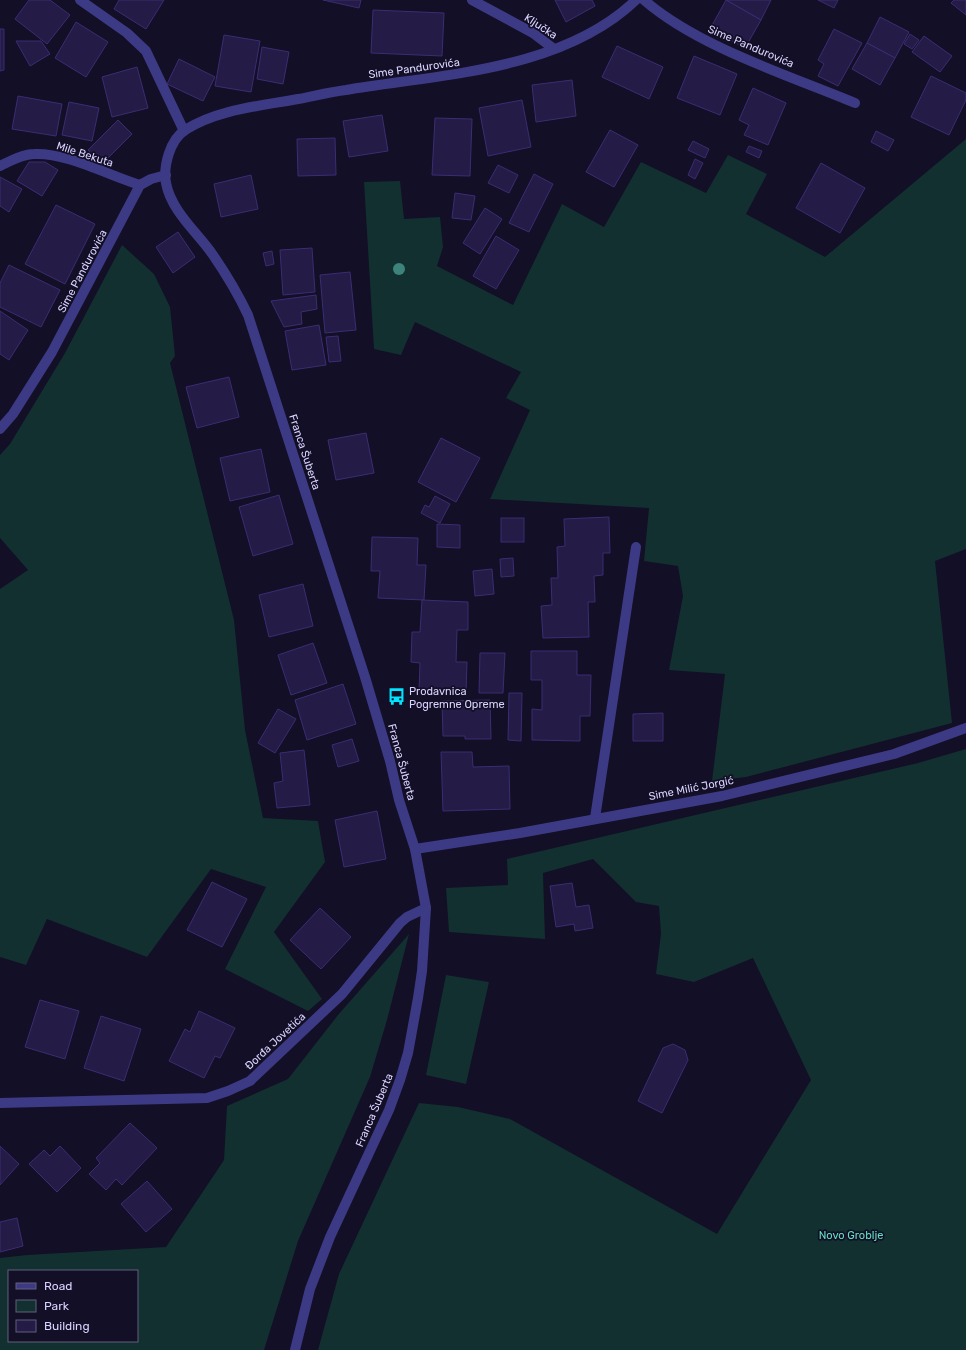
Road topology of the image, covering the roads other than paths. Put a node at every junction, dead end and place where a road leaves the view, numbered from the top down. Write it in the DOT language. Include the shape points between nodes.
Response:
graph roads {
  1 [pos="80,0"];
  2 [pos="472,0"];
  3 [pos="636,0"];
  4 [pos="644,0"];
  5 [pos="554,49"];
  6 [pos="855,103"];
  7 [pos="184,131"];
  8 [pos="0,166"];
  9 [pos="166,175"];
  10 [pos="140,185"];
  11 [pos="0,429"];
  12 [pos="636,547"];
  13 [pos="966,728"];
  14 [pos="595,818"];
  15 [pos="415,848"];
  16 [pos="426,908"];
  17 [pos="0,1103"];
  18 [pos="295,1350"];
  1 -- 7 [label="street" via="127,33 146,51"];
  2 -- 5 [label="street, Ključka" via="533,32"];
  3 -- 5 [label="street, Sime Pandurovića" via="594,32"];
  4 -- 6 [label="street, Sime Pandurovića" via="687,31"];
  5 -- 7 [label="street, Sime Pandurovića" via="495,67 265,104 203,121"];
  7 -- 9 [label="street, Sime Pandurovića" via="171,148"];
  8 -- 10 [label="street, Mile Bekuta" via="32,154 44,154 79,163"];
  9 -- 10 [label="street"];
  9 -- 15 [label="street, Franca Šuberta" via="168,189 177,207 212,253 248,315 365,677"];
  10 -- 11 [label="street, Sime Pandurovića" via="52,352 13,414"];
  12 -- 14 [label="street"];
  13 -- 14 [label="street, Sime Milić Jorgić" via="894,754 730,794"];
  14 -- 15 [label="street, Sime Milić Jorgić" via="520,833"];
  15 -- 16 [label="street, Franca Šuberta"];
  16 -- 17 [label="street, Đorđa Jovetića" via="400,923 342,994 303,1032 250,1081 228,1092 207,1098"];
  16 -- 18 [label="street, Franca Šuberta" via="418,998 408,1053 400,1080 389,1110 330,1237 310,1289"];
}
